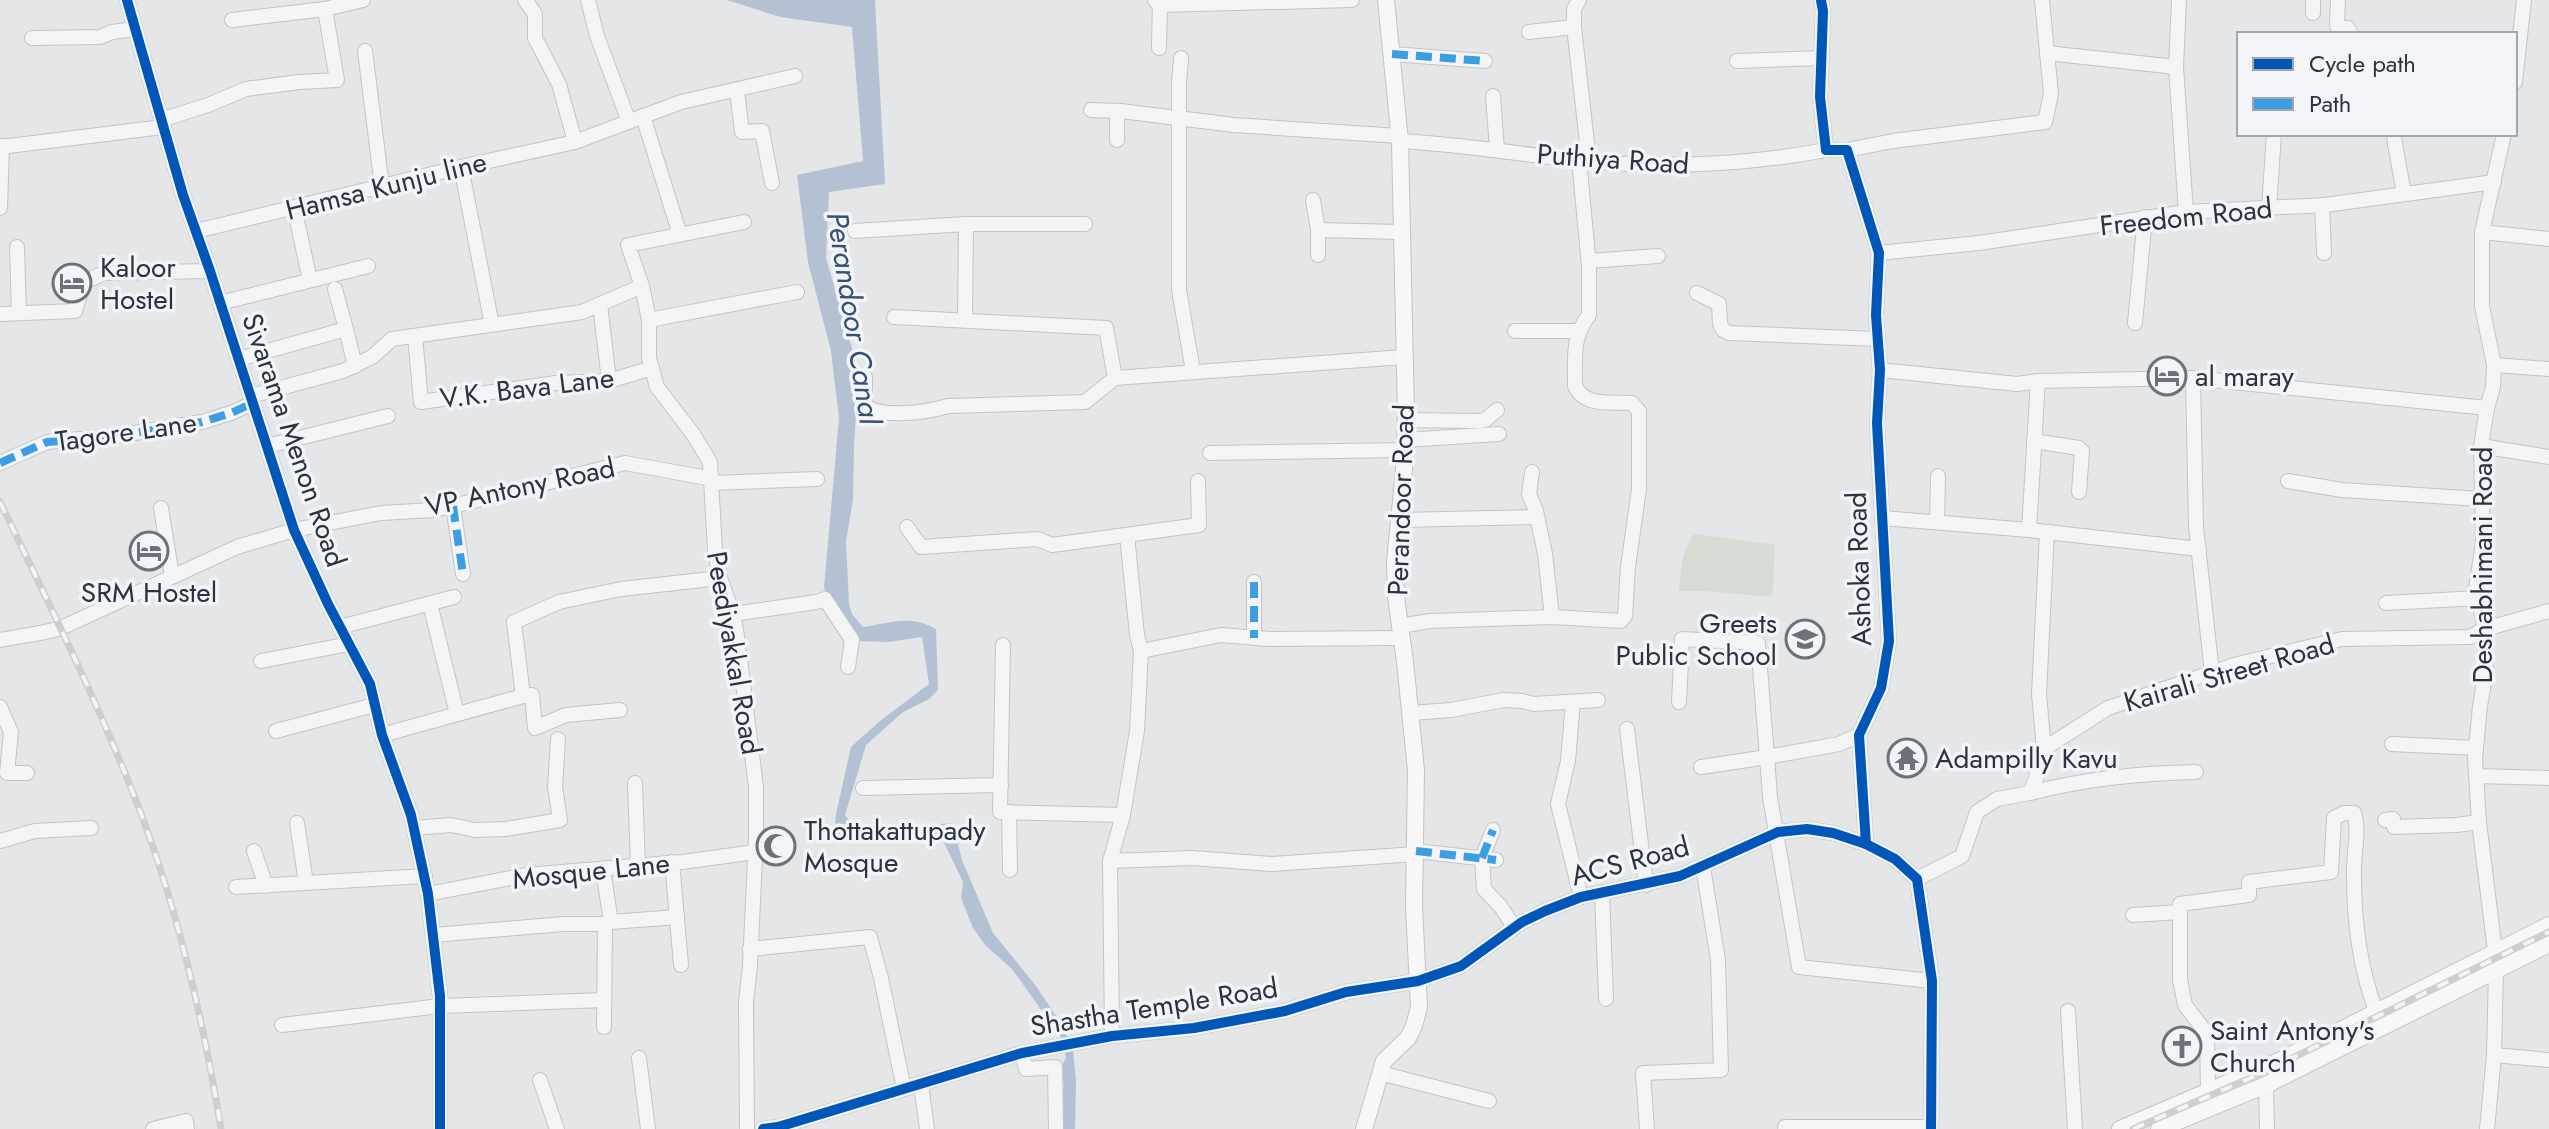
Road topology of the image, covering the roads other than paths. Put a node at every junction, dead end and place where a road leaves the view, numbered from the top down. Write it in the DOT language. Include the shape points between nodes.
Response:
graph roads {
  1 [pos="127,0"];
  2 [pos="363,0"];
  3 [pos="525,0"];
  4 [pos="588,0"];
  5 [pos="1352,0"];
  6 [pos="1386,0"];
  7 [pos="1579,0"];
  8 [pos="1821,0"];
  9 [pos="2042,0"];
  10 [pos="2179,0"];
  11 [pos="2338,0"];
  12 [pos="2524,0"];
  13 [pos="1158,2"];
  14 [pos="1199,2"];
  15 [pos="325,9"];
  16 [pos="232,20"];
  17 [pos="1574,27"];
  18 [pos="135,29"];
  19 [pos="1529,32"];
  20 [pos="2350,32"];
  21 [pos="32,38"];
  22 [pos="1159,48"];
  23 [pos="365,51"];
  24 [pos="2047,53"];
  25 [pos="1392,54"];
  26 [pos="1181,58"];
  27 [pos="1821,58"];
  28 [pos="1485,61"];
  29 [pos="1737,61"];
  30 [pos="2517,64"];
  31 [pos="2176,67"];
  32 [pos="795,76"];
  33 [pos="737,90"];
  34 [pos="1493,96"];
  35 [pos="1091,110"];
  36 [pos="1117,111"];
  37 [pos="1179,118"];
  38 [pos="636,119"];
  39 [pos="162,123"];
  40 [pos="2274,136"];
  41 [pos="2504,136"];
  42 [pos="1400,138"];
  43 [pos="2394,138"];
  44 [pos="1117,140"];
  45 [pos="575,142"];
  46 [pos="1,146"];
  47 [pos="1497,150"];
  48 [pos="1826,150"];
  49 [pos="1847,150"];
  50 [pos="1584,160"];
  51 [pos="461,167"];
  52 [pos="2494,182"];
  53 [pos="772,183"];
  54 [pos="382,187"];
  55 [pos="2404,194"];
  56 [pos="1313,200"];
  57 [pos="2322,205"];
  58 [pos="0,208"];
  59 [pos="2269,208"];
  60 [pos="2186,212"];
  61 [pos="2145,217"];
  62 [pos="297,221"];
  63 [pos="744,222"];
  64 [pos="966,224"];
  65 [pos="1085,224"];
  66 [pos="1318,230"];
  67 [pos="196,231"];
  68 [pos="855,231"];
  69 [pos="1401,232"];
  70 [pos="2482,232"];
  71 [pos="680,235"];
  72 [pos="2549,239"];
  73 [pos="17,247"];
  74 [pos="1879,253"];
  75 [pos="2324,253"];
  76 [pos="1318,255"];
  77 [pos="1658,256"];
  78 [pos="1589,261"];
  79 [pos="368,266"];
  80 [pos="210,271"];
  81 [pos="310,280"];
  82 [pos="642,286"];
  83 [pos="335,289"];
  84 [pos="797,292"];
  85 [pos="1697,293"];
  86 [pos="220,303"];
  87 [pos="600,304"];
  88 [pos="19,313"];
  89 [pos="0,314"];
  90 [pos="894,317"];
  91 [pos="649,320"];
  92 [pos="965,320"];
  93 [pos="2135,323"];
  94 [pos="492,325"];
  95 [pos="346,329"];
  96 [pos="1515,331"];
  97 [pos="1579,331"];
  98 [pos="415,336"];
  99 [pos="1878,339"];
  100 [pos="1404,357"];
  101 [pos="239,359"];
  102 [pos="2494,365"];
  103 [pos="355,366"];
  104 [pos="652,368"];
  105 [pos="2549,369"];
  106 [pos="1880,370"];
  107 [pos="1193,371"];
  108 [pos="865,377"];
  109 [pos="1115,378"];
  110 [pos="2193,378"];
  111 [pos="609,381"];
  112 [pos="2038,381"];
  113 [pos="252,399"];
  114 [pos="2487,408"];
  115 [pos="1497,410"];
  116 [pos="388,416"];
  117 [pos="1405,420"];
  118 [pos="1499,434"];
  119 [pos="2034,441"];
  120 [pos="1405,445"];
  121 [pos="267,446"];
  122 [pos="2481,446"];
  123 [pos="1210,453"];
  124 [pos="2549,457"];
  125 [pos="0,463"];
  126 [pos="1532,472"];
  127 [pos="1938,476"];
  128 [pos="817,479"];
  129 [pos="713,481"];
  130 [pos="1198,481"];
  131 [pos="2288,481"];
  132 [pos="2079,492"];
  133 [pos="2480,499"];
  134 [pos="453,506"];
  135 [pos="161,508"];
  136 [pos="1536,517"];
  137 [pos="1882,518"];
  138 [pos="1399,520"];
  139 [pos="1937,522"];
  140 [pos="907,527"];
  141 [pos="294,530"];
  142 [pos="2029,530"];
  143 [pos="2047,532"];
  144 [pos="1127,535"];
  145 [pos="2199,549"];
  146 [pos="463,574"];
  147 [pos="172,576"];
  148 [pos="720,578"];
  149 [pos="1254,582"];
  150 [pos="454,597"];
  151 [pos="2479,598"];
  152 [pos="2386,603"];
  153 [pos="2549,611"];
  154 [pos="432,612"];
  155 [pos="733,614"];
  156 [pos="1552,617"];
  157 [pos="340,627"];
  158 [pos="2485,629"];
  159 [pos="1400,632"];
  160 [pos="1254,638"];
  161 [pos="0,640"];
  162 [pos="349,644"];
  163 [pos="1003,645"];
  164 [pos="1141,651"];
  165 [pos="261,661"];
  166 [pos="848,667"];
  167 [pos="2212,673"];
  168 [pos="523,696"];
  169 [pos="1598,700"];
  170 [pos="1573,702"];
  171 [pos="1679,702"];
  172 [pos="374,705"];
  173 [pos="0,707"];
  174 [pos="620,710"];
  175 [pos="1411,713"];
  176 [pos="457,714"];
  177 [pos="1627,729"];
  178 [pos="276,731"];
  179 [pos="382,735"];
  180 [pos="1859,735"];
  181 [pos="558,739"];
  182 [pos="2392,744"];
  183 [pos="2476,748"];
  184 [pos="2044,750"];
  185 [pos="1767,757"];
  186 [pos="1701,767"];
  187 [pos="2196,772"];
  188 [pos="27,773"];
  189 [pos="2476,776"];
  190 [pos="2549,778"];
  191 [pos="635,783"];
  192 [pos="1001,785"];
  193 [pos="863,788"];
  194 [pos="2030,793"];
  195 [pos="1009,812"];
  196 [pos="1123,815"];
  197 [pos="2385,820"];
  198 [pos="2479,822"];
  199 [pos="297,823"];
  200 [pos="91,828"];
  201 [pos="414,828"];
  202 [pos="1493,830"];
  203 [pos="1778,832"];
  204 [pos="0,841"];
  205 [pos="1866,844"];
  206 [pos="254,851"];
  207 [pos="755,852"];
  208 [pos="1416,852"];
  209 [pos="1489,859"];
  210 [pos="1110,861"];
  211 [pos="672,862"];
  212 [pos="638,866"];
  213 [pos="1703,867"];
  214 [pos="603,870"];
  215 [pos="1010,870"];
  216 [pos="425,876"];
  217 [pos="1917,879"];
  218 [pos="306,883"];
  219 [pos="1646,885"];
  220 [pos="266,886"];
  221 [pos="236,887"];
  222 [pos="1602,892"];
  223 [pos="428,894"];
  224 [pos="1581,897"];
  225 [pos="2180,908"];
  226 [pos="2133,915"];
  227 [pos="677,917"];
  228 [pos="2549,925"];
  229 [pos="1514,927"];
  230 [pos="434,935"];
  231 [pos="2549,944"];
  232 [pos="750,949"];
  233 [pos="2495,951"];
  234 [pos="681,965"];
  235 [pos="2496,970"];
  236 [pos="1418,981"];
  237 [pos="1932,981"];
  238 [pos="1606,999"];
  239 [pos="604,1000"];
  240 [pos="440,1006"];
  241 [pos="2068,1011"];
  242 [pos="2376,1011"];
  243 [pos="282,1025"];
  244 [pos="604,1027"];
  245 [pos="1112,1036"];
  246 [pos="1022,1053"];
  247 [pos="2494,1055"];
  248 [pos="639,1058"];
  249 [pos="2549,1060"];
  250 [pos="1380,1073"];
  251 [pos="540,1080"];
  252 [pos="921,1084"];
  253 [pos="2266,1085"];
  254 [pos="904,1089"];
  255 [pos="2208,1092"];
  256 [pos="1489,1101"];
  257 [pos="187,1125"];
  258 [pos="1785,1127"];
  259 [pos="773,1128"];
  260 [pos="1930,1128"];
  261 [pos="153,1129"];
  262 [pos="440,1129"];
  263 [pos="557,1129"];
  264 [pos="648,1129"];
  265 [pos="747,1129"];
  266 [pos="927,1129"];
  267 [pos="1056,1129"];
  268 [pos="1364,1129"];
  269 [pos="1647,1129"];
  270 [pos="2075,1129"];
  271 [pos="2120,1129"];
  272 [pos="2159,1129"];
  273 [pos="2267,1129"];
  274 [pos="2487,1129"];
  1 -- 18 [label="street, Sivarama Menon Road"];
  2 -- 15 [label="street"];
  3 -- 45 [label="street" via="535,14 535,38 559,84"];
  4 -- 38 [label="street" via="597,36"];
  5 -- 14 [label="street"];
  6 -- 25 [label="main road, Perandoor Road"];
  7 -- 17 [label="street"];
  8 -- 27 [label="street"];
  9 -- 24 [label="street"];
  10 -- 31 [label="street"];
  11 -- 20 [label="street" via="2338,28"];
  12 -- 30 [label="street"];
  13 -- 14 [label="street"];
  13 -- 22 [label="street"];
  15 -- 16 [label="street"];
  15 -- 39 [label="street" via="337,80 246,89"];
  17 -- 19 [label="street"];
  17 -- 50 [label="street"];
  18 -- 21 [label="street" via="100,37"];
  18 -- 39 [label="street, Sivarama Menon Road"];
  23 -- 54 [label="street"];
  24 -- 31 [label="street"];
  24 -- 49 [label="street" via="2051,94 2045,122"];
  25 -- 28 [label="street"];
  25 -- 42 [label="main road, Perandoor Road"];
  26 -- 37 [label="street"];
  27 -- 29 [label="street"];
  27 -- 48 [label="street"];
  31 -- 60 [label="street"];
  32 -- 33 [label="street, Hamsa Kunju line"];
  33 -- 38 [label="street, Hamsa Kunju line"];
  33 -- 53 [label="street" via="742,132 762,131"];
  34 -- 47 [label="street"];
  35 -- 36 [label="street, Puthiya Road"];
  36 -- 37 [label="street, Puthiya Road"];
  36 -- 44 [label="street"];
  37 -- 42 [label="street, Puthiya Road"];
  37 -- 107 [label="street" via="1179,290"];
  38 -- 45 [label="street, Hamsa Kunju line"];
  38 -- 71 [label="street"];
  39 -- 46 [label="street"];
  39 -- 67 [label="street, Sivarama Menon Road"];
  40 -- 59 [label="street"];
  41 -- 52 [label="street, Deshabhimani Road"];
  42 -- 47 [label="street, Puthiya Road"];
  42 -- 69 [label="main road, Perandoor Road"];
  43 -- 55 [label="street"];
  45 -- 51 [label="street, Hamsa Kunju line"];
  46 -- 58 [label="street"];
  47 -- 50 [label="street, Puthiya Road"];
  48 -- 49 [label="street"];
  48 -- 50 [label="street, Puthiya Road" via="1709,165"];
  49 -- 74 [label="street, Ashoka Road"];
  50 -- 78 [label="street"];
  51 -- 54 [label="street, Hamsa Kunju line"];
  51 -- 94 [label="street"];
  52 -- 55 [label="street, Freedom Road"];
  52 -- 70 [label="street, Deshabhimani Road"];
  54 -- 67 [label="street, Hamsa Kunju line"];
  55 -- 57 [label="street, Freedom Road"];
  56 -- 66 [label="street"];
  57 -- 59 [label="street, Freedom Road"];
  57 -- 75 [label="street"];
  59 -- 60 [label="street, Freedom Road"];
  60 -- 61 [label="street, Freedom Road"];
  61 -- 74 [label="street, Freedom Road"];
  61 -- 93 [label="street"];
  62 -- 81 [label="street"];
  63 -- 71 [label="street"];
  64 -- 65 [label="street"];
  64 -- 68 [label="street"];
  64 -- 92 [label="street"];
  66 -- 69 [label="street"];
  66 -- 76 [label="street"];
  67 -- 80 [label="street, Sivarama Menon Road"];
  69 -- 100 [label="main road, Perandoor Road"];
  70 -- 72 [label="street"];
  70 -- 102 [label="street, Deshabhimani Road" via="2482,306"];
  71 -- 82 [label="street, Peediyakkal Road" via="628,245"];
  73 -- 88 [label="street"];
  74 -- 99 [label="street, Ashoka Road"];
  77 -- 78 [label="street"];
  78 -- 97 [label="street" via="1589,315"];
  79 -- 81 [label="street"];
  80 -- 86 [label="street, Sivarama Menon Road"];
  80 -- 88 [label="street" via="104,273 84,282 75,311"];
  81 -- 86 [label="street"];
  82 -- 87 [label="street"];
  82 -- 91 [label="street, Peediyakkal Road"];
  83 -- 95 [label="street"];
  84 -- 91 [label="street"];
  85 -- 99 [label="street" via="1719,304 1720,324 1729,333"];
  86 -- 101 [label="street, Sivarama Menon Road"];
  87 -- 94 [label="street" via="582,312"];
  87 -- 111 [label="street"];
  88 -- 89 [label="street"];
  90 -- 92 [label="street"];
  91 -- 104 [label="street, Peediyakkal Road"];
  92 -- 109 [label="street" via="1106,328"];
  94 -- 98 [label="street"];
  95 -- 101 [label="street"];
  95 -- 103 [label="street"];
  96 -- 97 [label="street"];
  97 -- 156 [label="street" via="1577,392 1588,400 1632,403 1639,411 1639,489 1625,616 1621,621"];
  98 -- 103 [label="street" via="392,339"];
  98 -- 111 [label="street, V.K. Bava Lane" via="421,402"];
  99 -- 106 [label="street, Ashoka Road"];
  100 -- 107 [label="street"];
  100 -- 117 [label="main road, Perandoor Road"];
  101 -- 113 [label="street, Sivarama Menon Road"];
  102 -- 105 [label="street"];
  102 -- 114 [label="street, Deshabhimani Road"];
  103 -- 113 [label="street"];
  104 -- 111 [label="street, V.K. Bava Lane"];
  104 -- 129 [label="street, Peediyakkal Road" via="657,387 710,462"];
  106 -- 112 [label="street" via="2017,384"];
  106 -- 137 [label="street, Ashoka Road"];
  107 -- 109 [label="street"];
  108 -- 109 [label="street" via="865,406 882,413 1085,402"];
  110 -- 112 [label="street"];
  110 -- 114 [label="street"];
  110 -- 145 [label="street"];
  112 -- 119 [label="street"];
  113 -- 121 [label="street, Sivarama Menon Road"];
  113 -- 125 [label="street, Tagore Lane" via="202,422 47,442"];
  114 -- 122 [label="street, Deshabhimani Road"];
  115 -- 117 [label="street" via="1479,421"];
  116 -- 121 [label="street"];
  117 -- 120 [label="main road, Perandoor Road"];
  118 -- 120 [label="street"];
  119 -- 132 [label="street" via="2082,451"];
  119 -- 142 [label="street"];
  120 -- 123 [label="street"];
  120 -- 138 [label="main road, Perandoor Road"];
  121 -- 141 [label="street, Sivarama Menon Road"];
  122 -- 124 [label="street"];
  122 -- 133 [label="street, Deshabhimani Road"];
  126 -- 136 [label="street" via="1529,494"];
  127 -- 139 [label="street"];
  128 -- 129 [label="street, VP Antony Road"];
  129 -- 134 [label="street, VP Antony Road" via="625,463"];
  129 -- 148 [label="street, Peediyakkal Road"];
  130 -- 144 [label="street" via="1199,525"];
  131 -- 133 [label="street"];
  133 -- 151 [label="street, Deshabhimani Road"];
  134 -- 141 [label="street, VP Antony Road"];
  134 -- 146 [label="street"];
  135 -- 147 [label="street"];
  136 -- 138 [label="street"];
  136 -- 156 [label="street"];
  137 -- 139 [label="street"];
  137 -- 180 [label="street, Ashoka Road" via="1889,641 1881,688"];
  138 -- 159 [label="main road, Perandoor Road" via="1395,562"];
  139 -- 142 [label="street"];
  140 -- 144 [label="street" via="921,547 1038,539 1052,545"];
  141 -- 147 [label="street, VP Antony Road" via="237,547"];
  141 -- 157 [label="street, Sivarama Menon Road"];
  142 -- 143 [label="street"];
  143 -- 145 [label="street"];
  143 -- 184 [label="street" via="2039,694"];
  144 -- 164 [label="street"];
  145 -- 167 [label="street"];
  147 -- 161 [label="street, VP Antony Road" via="61,628"];
  148 -- 155 [label="street, Peediyakkal Road"];
  148 -- 168 [label="street" via="559,602 514,622"];
  149 -- 160 [label="street"];
  150 -- 157 [label="street"];
  151 -- 152 [label="street"];
  151 -- 158 [label="street, Deshabhimani Road"];
  153 -- 158 [label="street, Kairali Street Road"];
  154 -- 176 [label="street"];
  155 -- 166 [label="street" via="825,599 852,640"];
  155 -- 207 [label="street, Peediyakkal Road" via="756,787"];
  156 -- 159 [label="street" via="1430,621"];
  157 -- 162 [label="street, Sivarama Menon Road"];
  158 -- 167 [label="street, Kairali Street Road" via="2470,637 2342,639"];
  158 -- 183 [label="street, Deshabhimani Road" via="2486,671"];
  159 -- 160 [label="street"];
  159 -- 175 [label="main road, Perandoor Road"];
  160 -- 164 [label="street" via="1221,635"];
  162 -- 165 [label="street"];
  162 -- 172 [label="street, Sivarama Menon Road" via="370,684"];
  163 -- 192 [label="street"];
  164 -- 196 [label="street" via="1137,731"];
  167 -- 184 [label="street, Kairali Street Road" via="2108,708"];
  168 -- 174 [label="street" via="532,695 535,728 566,715"];
  168 -- 176 [label="street"];
  169 -- 170 [label="street"];
  170 -- 175 [label="street" via="1504,700"];
  170 -- 224 [label="street" via="1558,804"];
  171 -- 185 [label="street" via="1682,639 1758,643"];
  172 -- 178 [label="street"];
  172 -- 179 [label="street, Sivarama Menon Road"];
  173 -- 188 [label="street" via="11,732 7,773"];
  175 -- 208 [label="main road, Perandoor Road"];
  176 -- 179 [label="street"];
  177 -- 219 [label="street"];
  179 -- 201 [label="street, Sivarama Menon Road"];
  180 -- 185 [label="street" via="1839,744"];
  180 -- 205 [label="street, Ashoka Road"];
  181 -- 201 [label="street" via="555,787 560,820 506,829"];
  182 -- 183 [label="street"];
  183 -- 189 [label="street, Deshabhimani Road"];
  184 -- 194 [label="street" via="2034,755 2037,776"];
  185 -- 186 [label="street"];
  185 -- 203 [label="street"];
  187 -- 194 [label="street" via="2118,776"];
  189 -- 190 [label="street"];
  189 -- 198 [label="street, Deshabhimani Road"];
  191 -- 212 [label="street"];
  192 -- 193 [label="street"];
  192 -- 195 [label="street" via="1000,812"];
  194 -- 217 [label="street" via="1997,799 1977,812 1962,856"];
  195 -- 196 [label="street"];
  195 -- 215 [label="street"];
  196 -- 210 [label="street"];
  197 -- 198 [label="street" via="2393,819 2394,827"];
  198 -- 233 [label="street, Deshabhimani Road"];
  199 -- 218 [label="street"];
  200 -- 204 [label="street" via="35,831"];
  201 -- 216 [label="street, Sivarama Menon Road"];
  202 -- 209 [label="street"];
  203 -- 205 [label="street, ACS Road" via="1807,829"];
  203 -- 213 [label="street, ACS Road"];
  203 -- 237 [label="street" via="1799,967"];
  205 -- 217 [label="street" via="1895,859"];
  206 -- 220 [label="street"];
  207 -- 211 [label="street, Mosque Lane"];
  207 -- 232 [label="street, Peediyakkal Road"];
  208 -- 209 [label="street"];
  208 -- 210 [label="street" via="1272,864 1192,858"];
  208 -- 236 [label="main road, Perandoor Road"];
  209 -- 229 [label="street" via="1484,889"];
  210 -- 245 [label="street"];
  211 -- 212 [label="street, Mosque Lane"];
  211 -- 227 [label="street"];
  212 -- 214 [label="street, Mosque Lane"];
  213 -- 219 [label="street, ACS Road"];
  213 -- 269 [label="street" via="1718,960 1721,1070 1643,1073"];
  214 -- 223 [label="street, Mosque Lane" via="526,875"];
  214 -- 227 [label="street" via="611,922"];
  216 -- 218 [label="street"];
  216 -- 223 [label="street, Sivarama Menon Road"];
  217 -- 237 [label="street"];
  218 -- 220 [label="street"];
  219 -- 222 [label="street, ACS Road"];
  220 -- 221 [label="street"];
  222 -- 224 [label="street, ACS Road"];
  222 -- 238 [label="street"];
  223 -- 230 [label="street, Sivarama Menon Road"];
  224 -- 229 [label="street, ACS Road"];
  225 -- 226 [label="street"];
  225 -- 242 [label="street" via="2249,895 2249,882 2331,872 2334,818 2354,813 2360,938"];
  225 -- 255 [label="street" via="2180,980 2185,1005 2207,1034"];
  227 -- 234 [label="street"];
  228 -- 233 [label="main road"];
  229 -- 236 [label="street, ACS Road" via="1461,966"];
  230 -- 239 [label="street" via="605,924"];
  230 -- 240 [label="street, Sivarama Menon Road"];
  231 -- 235 [label="main road"];
  232 -- 254 [label="street" via="870,937"];
  232 -- 265 [label="street, Peediyakkal Road"];
  233 -- 235 [label="main road"];
  233 -- 242 [label="main road"];
  235 -- 247 [label="street"];
  235 -- 253 [label="main road"];
  236 -- 245 [label="street, Shastha Temple Road" via="1346,992 1285,1011 1194,1028"];
  236 -- 250 [label="main road, Perandoor Road" via="1414,1026"];
  237 -- 260 [label="street"];
  239 -- 240 [label="street"];
  239 -- 244 [label="street"];
  240 -- 243 [label="street"];
  240 -- 262 [label="street, Sivarama Menon Road"];
  241 -- 270 [label="street"];
  242 -- 255 [label="main road"];
  245 -- 246 [label="street, Shastha Temple Road"];
  246 -- 252 [label="street, Shastha Temple Road"];
  246 -- 267 [label="street" via="1026,1069 1055,1067"];
  247 -- 249 [label="street"];
  247 -- 274 [label="street"];
  248 -- 264 [label="street"];
  250 -- 256 [label="street"];
  250 -- 268 [label="main road, Perandoor Road"];
  251 -- 263 [label="street"];
  252 -- 254 [label="street, Shastha Temple Road"];
  252 -- 266 [label="street"];
  253 -- 272 [label="main road"];
  253 -- 273 [label="street"];
  254 -- 259 [label="street, Shastha Temple Road"];
  255 -- 271 [label="main road"];
  257 -- 261 [label="street"];
  258 -- 260 [label="street"];
}
